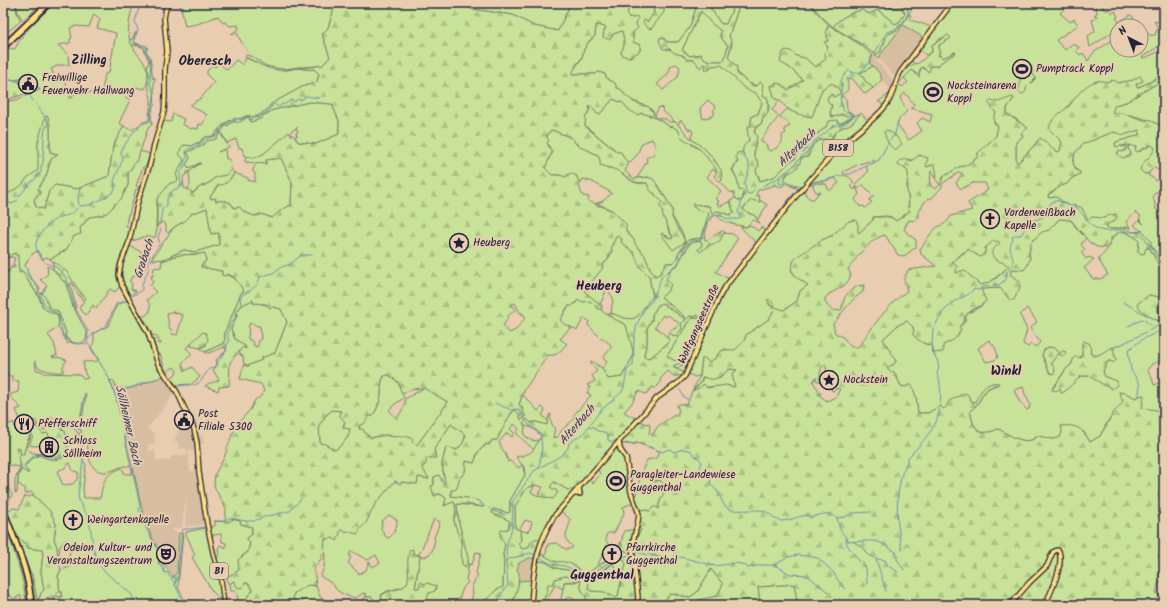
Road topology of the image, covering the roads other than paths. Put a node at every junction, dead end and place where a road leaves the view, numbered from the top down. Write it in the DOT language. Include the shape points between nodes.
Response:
graph roads {
  1 [pos="45,3"];
  2 [pos="49,3"];
  3 [pos="167,3"];
  4 [pos="952,3"];
  5 [pos="26,24"];
  6 [pos="3,43"];
  7 [pos="3,47"];
  8 [pos="619,442"];
  9 [pos="611,451"];
  10 [pos="621,452"];
  11 [pos="3,509"];
  12 [pos="3,517"];
  13 [pos="12,538"];
  14 [pos="637,604"];
  15 [pos="30,605"];
  16 [pos="224,605"];
  17 [pos="531,605"];
  18 [pos="1010,605"];
  19 [pos="1045,605"];
  1 -- 5 [label="highway"];
  2 -- 5 [label="highway"];
  3 -- 16 [label="main road, B1" via="164,18 164,112 119,275 122,286 145,328 158,364 177,392 195,434 207,524 221,580"];
  4 -- 8 [label="main road, Wolfgangseestraße / B158" via="901,71 884,108 842,145 801,189 725,287 685,376 657,398"];
  5 -- 6 [label="highway"];
  5 -- 7 [label="highway"];
  8 -- 9 [label="main road, Wolfgangseestraße / B158"];
  8 -- 10 [label="main road"];
  9 -- 10 [label="main road"];
  9 -- 17 [label="main road, Wolfgangseestraße / B158" via="579,488 580,494 574,494 555,516 549,518 550,523 536,558"];
  10 -- 14 [label="main road" via="626,458 631,492 639,518 632,548"];
  11 -- 13 [label="highway"];
  12 -- 13 [label="highway"];
  13 -- 15 [label="highway" via="30,587"];
  18 -- 19 [label="main road" via="1047,566 1053,552 1057,550 1060,555 1057,573"];
}
